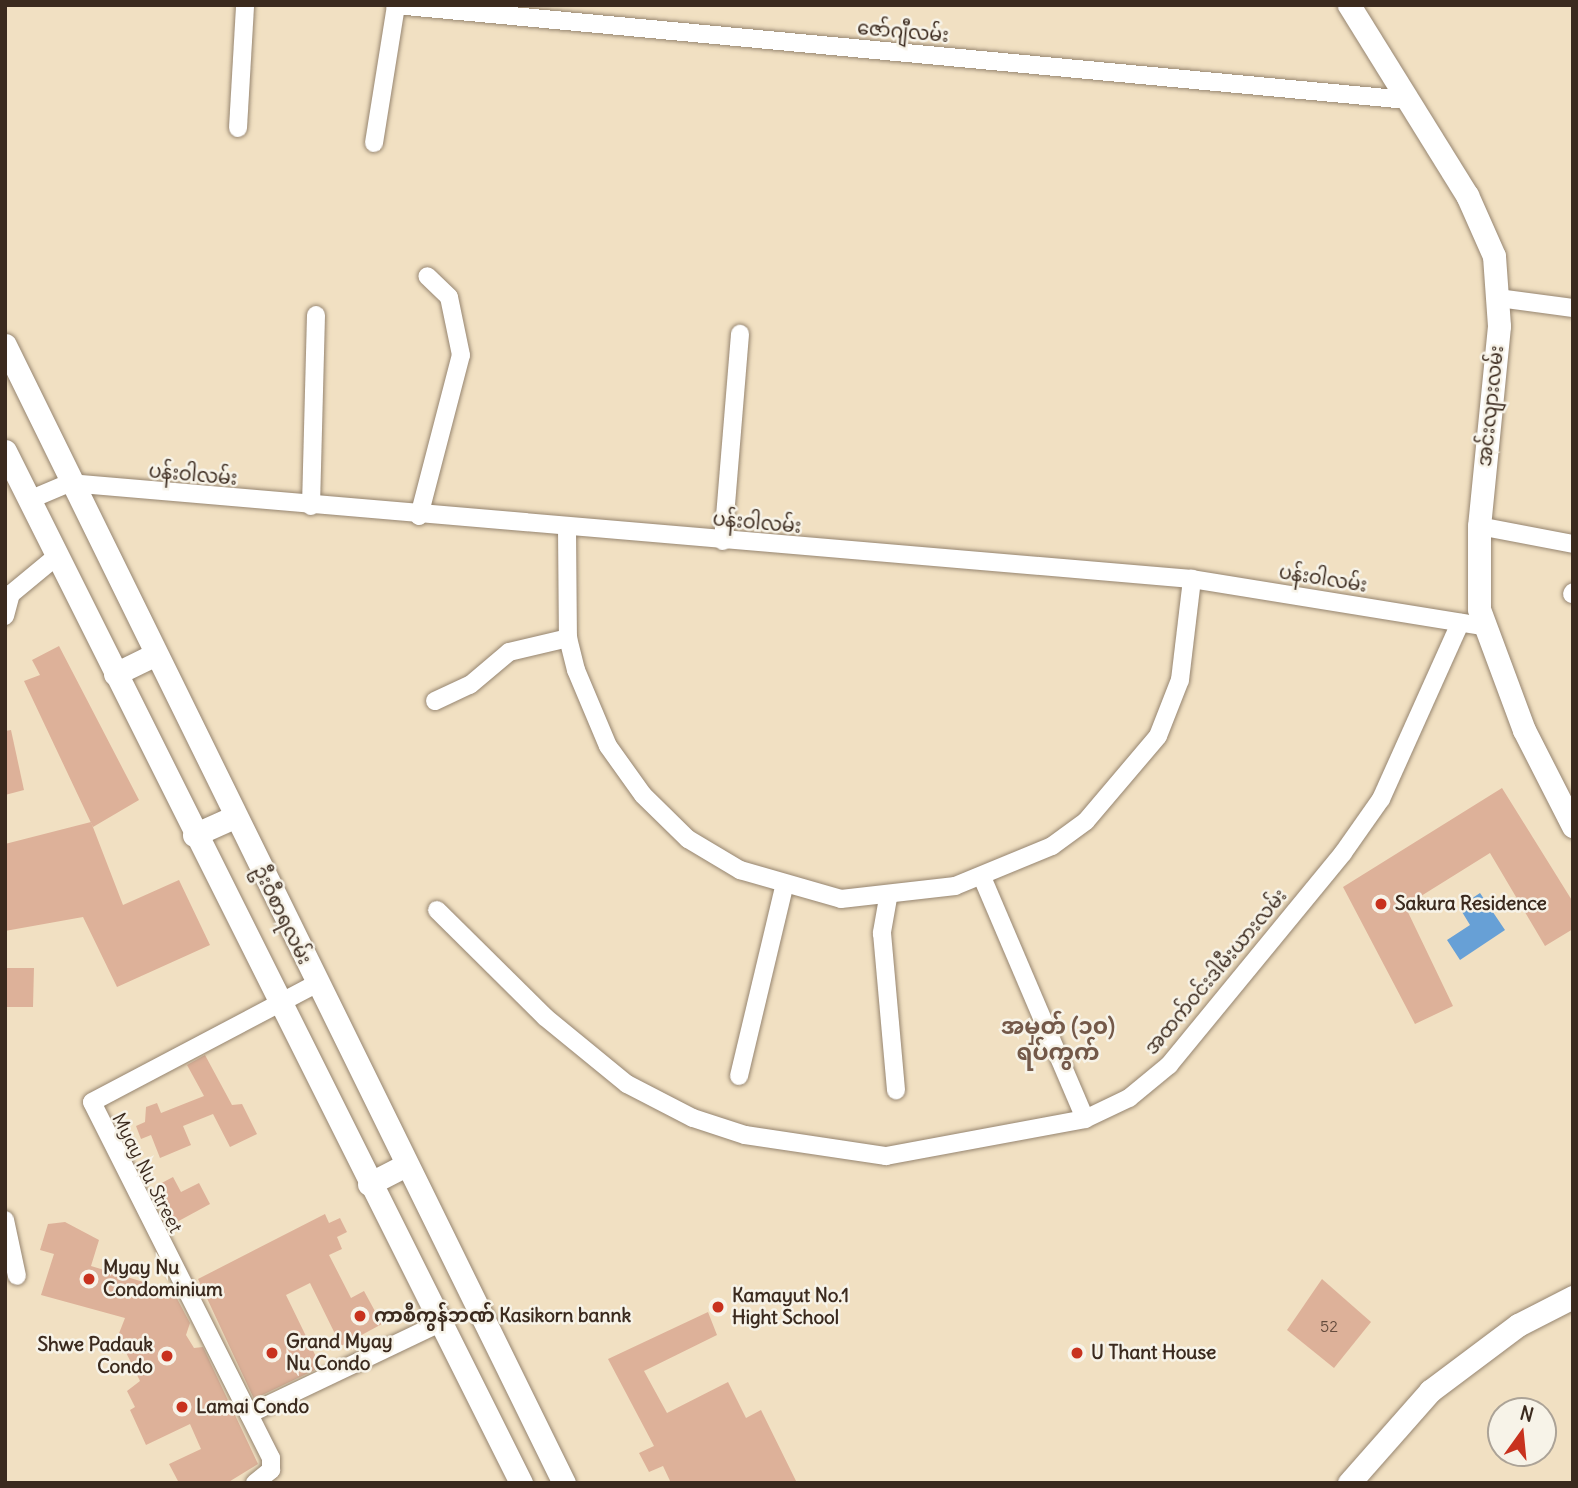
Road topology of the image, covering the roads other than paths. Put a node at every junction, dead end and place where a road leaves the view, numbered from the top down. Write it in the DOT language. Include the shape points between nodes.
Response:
graph roads {
  1 [pos="245,5"];
  2 [pos="396,5"];
  3 [pos="1349,5"];
  4 [pos="1407,100"];
  5 [pos="238,128"];
  6 [pos="374,142"];
  7 [pos="427,276"];
  8 [pos="1499,298"];
  9 [pos="1573,308"];
  10 [pos="316,315"];
  11 [pos="740,334"];
  12 [pos="5,345"];
  13 [pos="5,451"];
  14 [pos="69,483"];
  15 [pos="29,500"];
  16 [pos="311,506"];
  17 [pos="419,516"];
  18 [pos="1479,526"];
  19 [pos="567,529"];
  20 [pos="723,541"];
  21 [pos="1573,544"];
  22 [pos="57,556"];
  23 [pos="1192,579"];
  24 [pos="5,616"];
  25 [pos="1472,624"];
  26 [pos="568,638"];
  27 [pos="153,655"];
  28 [pos="115,674"];
  29 [pos="435,701"];
  30 [pos="234,817"];
  31 [pos="1573,826"];
  32 [pos="194,835"];
  33 [pos="982,877"];
  34 [pos="784,887"];
  35 [pos="888,898"];
  36 [pos="437,910"];
  37 [pos="316,984"];
  38 [pos="279,1002"];
  39 [pos="739,1076"];
  40 [pos="896,1090"];
  41 [pos="1085,1119"];
  42 [pos="406,1165"];
  43 [pos="369,1184"];
  44 [pos="5,1220"];
  45 [pos="17,1276"];
  46 [pos="1573,1297"];
  47 [pos="440,1323"];
  48 [pos="487,1328"];
  49 [pos="452,1346"];
  50 [pos="249,1414"];
  51 [pos="255,1483"];
  52 [pos="521,1483"];
  53 [pos="564,1483"];
  54 [pos="1349,1483"];
  1 -- 5 [label="street"];
  2 -- 4 [label="street, ဇော်ဂျီလမ်း"];
  2 -- 6 [label="street"];
  3 -- 4 [label="main road, အင်းလျားလမ်း"];
  4 -- 8 [label="main road, အင်းလျားလမ်း" via="1482,223"];
  7 -- 17 [label="street" via="449,297 461,355"];
  8 -- 9 [label="street"];
  8 -- 18 [label="main road, အင်းလျားလမ်း"];
  10 -- 16 [label="street"];
  11 -- 20 [label="street"];
  12 -- 14 [label="main road, ဦးဝီစာရလမ်း"];
  13 -- 15 [label="main road"];
  14 -- 15 [label="street, ပန်းဝါလမ်း"];
  14 -- 16 [label="street, ပန်းဝါလမ်း"];
  14 -- 27 [label="main road, ဦးဝီစာရလမ်း"];
  15 -- 22 [label="main road"];
  16 -- 17 [label="street, ပန်းဝါလမ်း"];
  17 -- 19 [label="street, ပန်းဝါလမ်း"];
  18 -- 21 [label="street"];
  18 -- 25 [label="main road, အင်းလျားလမ်း"];
  19 -- 20 [label="street, ပန်းဝါလမ်း"];
  19 -- 26 [label="street"];
  20 -- 23 [label="street, ပန်းဝါလမ်း"];
  22 -- 24 [label="street" via="11,594"];
  22 -- 28 [label="main road"];
  23 -- 25 [label="street, ပန်းဝါလမ်း"];
  23 -- 33 [label="street" via="1180,680 1158,736 1086,821 1052,846"];
  25 -- 31 [label="main road, အင်းလျားလမ်း"];
  25 -- 41 [label="street, အထက်ဝင်းဒါမီးယားလမ်း" via="1381,799 1343,853 1168,1065 1129,1098"];
  26 -- 29 [label="street" via="509,652 470,685"];
  26 -- 34 [label="street" via="608,746 643,796 688,839"];
  27 -- 28 [label="main road"];
  27 -- 30 [label="main road, ဦးဝီစာရလမ်း"];
  28 -- 32 [label="main road"];
  30 -- 32 [label="main road"];
  30 -- 37 [label="main road, ဦးဝီစာရလမ်း"];
  32 -- 38 [label="main road"];
  33 -- 35 [label="street"];
  33 -- 41 [label="street"];
  34 -- 35 [label="street" via="841,898"];
  34 -- 39 [label="street"];
  35 -- 40 [label="street" via="882,933"];
  36 -- 41 [label="street, အထက်ဝင်းဒါမီးယားလမ်း" via="545,1017 627,1084 734,1132 798,1148 886,1156"];
  37 -- 38 [label="street, Myay Nu Street"];
  37 -- 42 [label="main road, ဦးဝီစာရလမ်း"];
  38 -- 43 [label="main road"];
  38 -- 50 [label="street, Myay Nu Street" via="92,1102"];
  42 -- 43 [label="main road"];
  42 -- 48 [label="main road, ဦးဝီစာရလမ်း"];
  43 -- 47 [label="main road"];
  44 -- 45 [label="street"];
  46 -- 54 [label="main road" via="1518,1325 1430,1391"];
  47 -- 49 [label="main road"];
  47 -- 50 [label="street"];
  48 -- 49 [label="main road"];
  48 -- 53 [label="main road, ဦးဝီစာရလမ်း"];
  49 -- 52 [label="main road"];
  50 -- 51 [label="street, Myay Nu Street" via="272,1465"];
}
